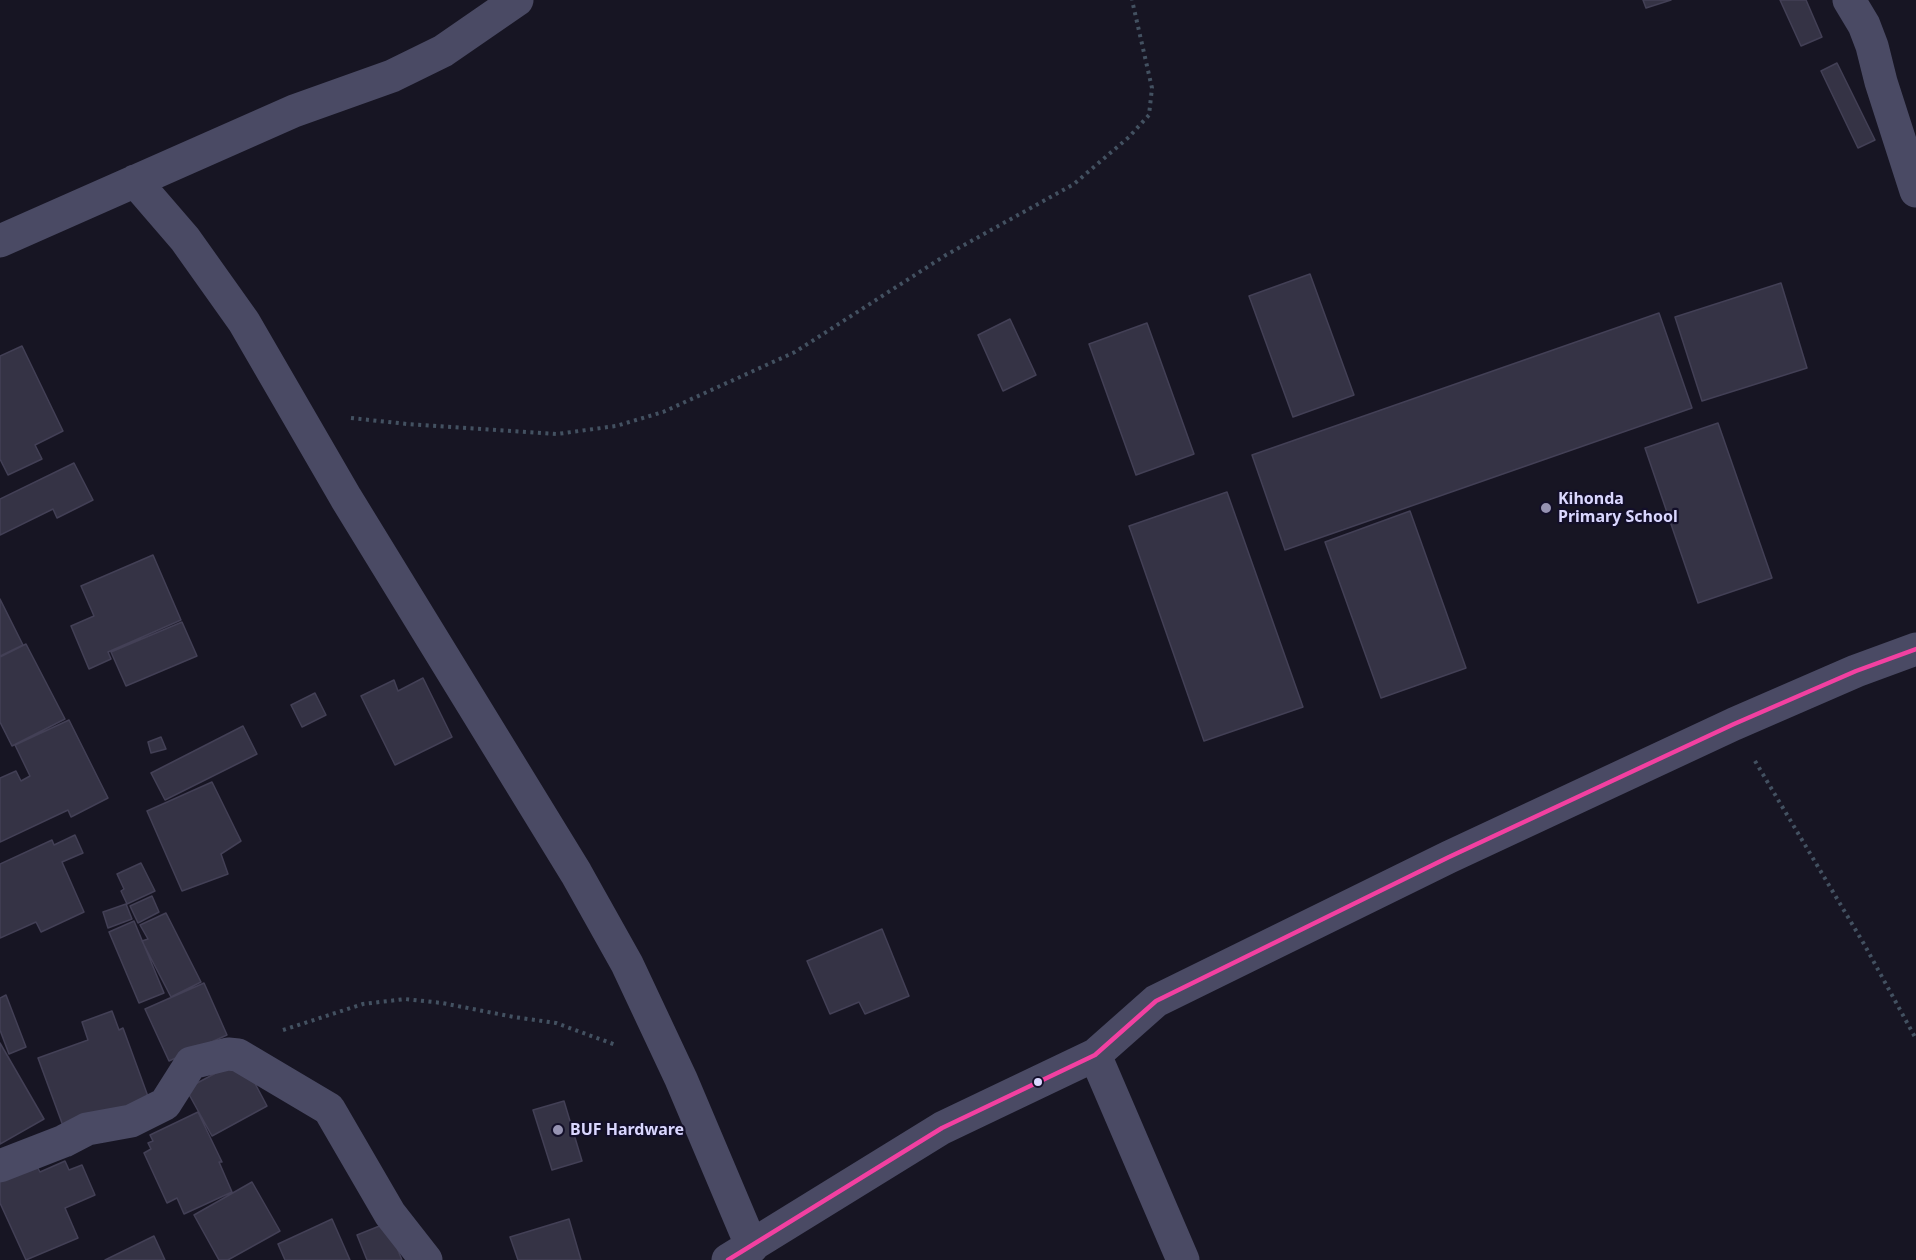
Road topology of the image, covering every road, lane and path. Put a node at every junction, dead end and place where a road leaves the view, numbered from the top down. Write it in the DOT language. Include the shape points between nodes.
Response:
graph roads {
  1 [pos="517,0"];
  2 [pos="1132,0"];
  3 [pos="1849,0"];
  4 [pos="135,181"];
  5 [pos="1916,191"];
  6 [pos="0,241"];
  7 [pos="297,412"];
  8 [pos="1916,648"];
  9 [pos="1734,724"];
  10 [pos="1916,1039"];
  11 [pos="620,1046"];
  12 [pos="228,1054"];
  13 [pos="1095,1055"];
  14 [pos="0,1166"];
  15 [pos="740,1253"];
  16 [pos="426,1260"];
  17 [pos="1183,1260"];
  1 -- 4 [label="street" via="442,51 392,76 294,111"];
  2 -- 7 [label="path" via="1152,88 1149,115 1129,137 1074,184 946,255 795,352 663,412 616,426 557,434"];
  3 -- 5 [label="street" via="1872,46"];
  4 -- 6 [label="street"];
  4 -- 7 [label="street" via="213,275"];
  7 -- 15 [label="street" via="627,964 681,1079"];
  8 -- 9 [label="street"];
  9 -- 10 [label="path"];
  9 -- 13 [label="street" via="1449,857 1156,1001"];
  11 -- 12 [label="path" via="556,1023 405,999 363,1004"];
  12 -- 14 [label="street" via="191,1063 165,1104 131,1121 87,1129"];
  12 -- 16 [label="street" via="244,1057 329,1109 390,1214"];
  13 -- 15 [label="street" via="942,1128"];
  13 -- 17 [label="street"];
}
